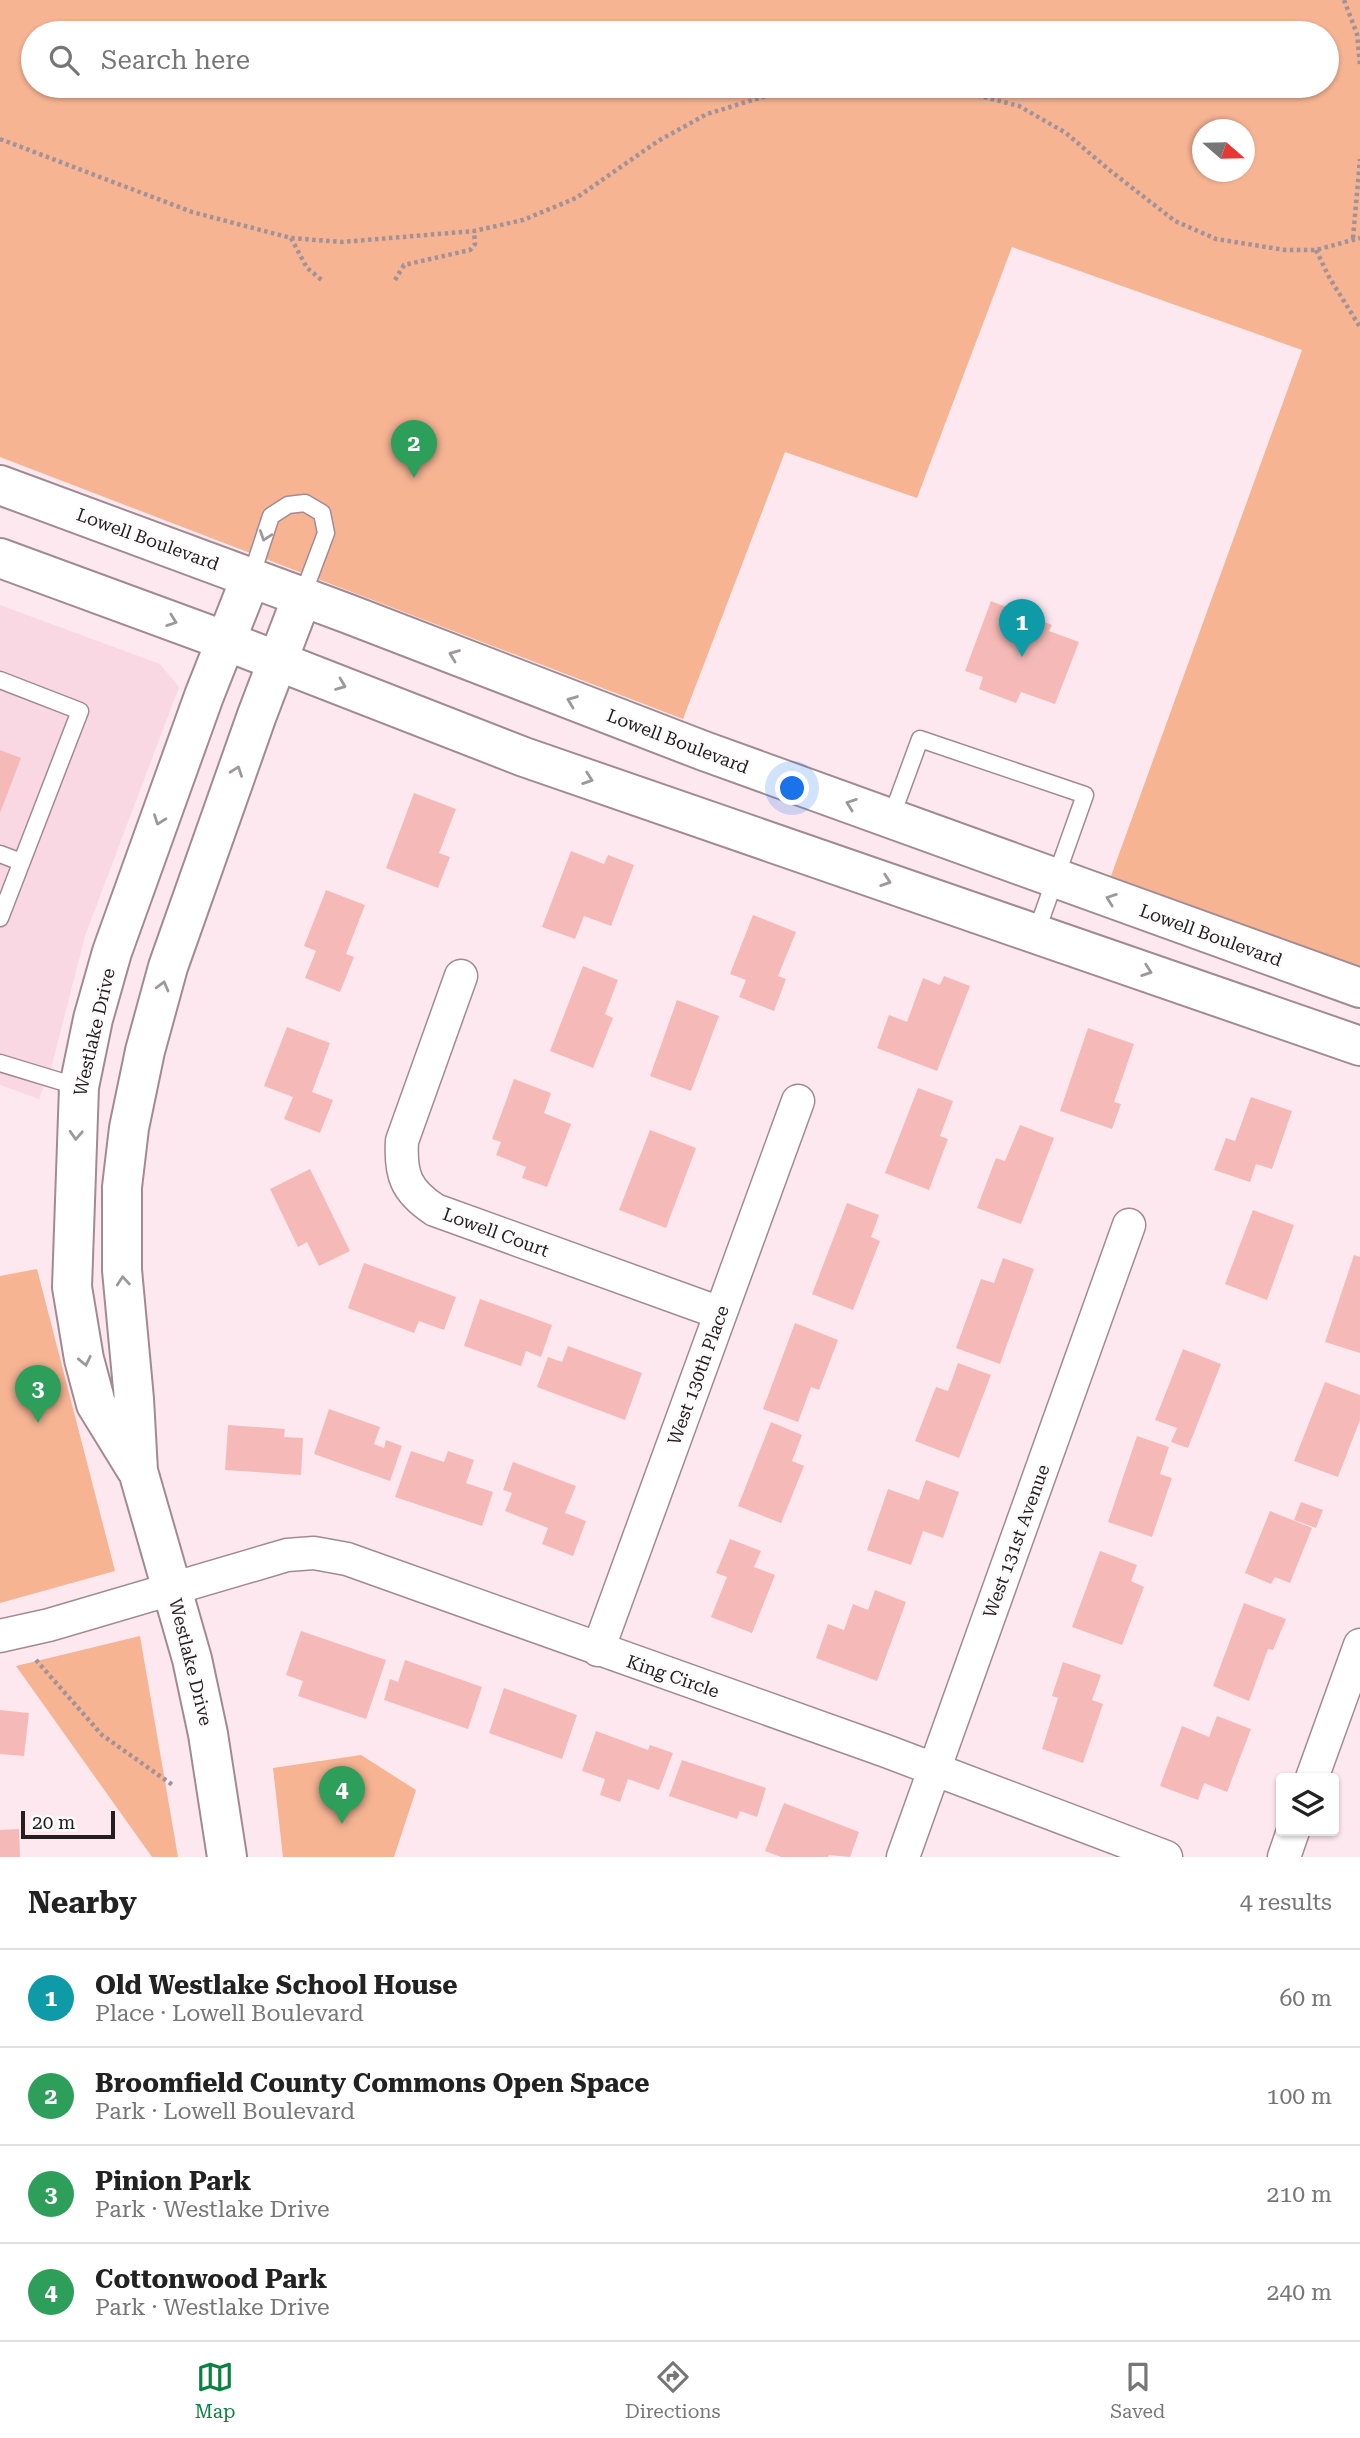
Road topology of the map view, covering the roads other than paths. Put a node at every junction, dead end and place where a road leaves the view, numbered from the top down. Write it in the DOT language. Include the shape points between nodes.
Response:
graph roads {
  1 [pos="0,485"];
  2 [pos="0,510"];
  3 [pos="128,532"];
  4 [pos="0,558"];
  5 [pos="251,577"];
  6 [pos="302,597"];
  7 [pos="226,641"];
  8 [pos="277,662"];
  9 [pos="0,680"];
  10 [pos="891,818"];
  11 [pos="0,854"];
  12 [pos="21,862"];
  13 [pos="1055,880"];
  14 [pos="0,918"];
  15 [pos="1036,933"];
  16 [pos="461,976"];
  17 [pos="1360,988"];
  18 [pos="1360,1046"];
  19 [pos="0,1063"];
  20 [pos="79,1087"];
  21 [pos="798,1101"];
  22 [pos="1129,1226"];
  23 [pos="720,1313"];
  24 [pos="138,1471"];
  25 [pos="173,1588"];
  26 [pos="0,1636"];
  27 [pos="1360,1645"];
  28 [pos="598,1650"];
  29 [pos="934,1771"];
  30 [pos="1314,1773"];
  31 [pos="1291,1836"];
  32 [pos="227,1857"];
  33 [pos="903,1857"];
  34 [pos="1166,1857"];
  35 [pos="1284,1857"];
  1 -- 3 [label="main road, Lowell Boulevard"];
  2 -- 3 [label="main road"];
  3 -- 5 [label="main road, Lowell Boulevard"];
  4 -- 7 [label="main road, one-way"];
  5 -- 6 [label="main road, Lowell Boulevard"];
  6 -- 5 [label="lane, one-way" via="326,533 321,513 305,503 288,505 271,516"];
  5 -- 7 [label="main road, Westlake Drive"];
  6 -- 8 [label="main road, Westlake Drive"];
  10 -- 6 [label="main road, Lowell Boulevard, one-way"];
  7 -- 8 [label="main road"];
  7 -- 20 [label="main road, Westlake Drive, one-way" via="112,952"];
  8 -- 15 [label="main road, one-way" via="524,757"];
  24 -- 8 [label="main road, Westlake Drive, one-way" via="122,1270 122,1187 129,1128 168,967"];
  9 -- 12 [label="lane" via="80,711"];
  10 -- 13 [label="main road, Lowell Boulevard"];
  10 -- 13 [label="lane" via="920,739 1085,795"];
  11 -- 12 [label="lane"];
  12 -- 14 [label="lane"];
  13 -- 15 [label="lane"];
  17 -- 13 [label="main road, Lowell Boulevard, one-way"];
  15 -- 18 [label="main road, one-way"];
  16 -- 23 [label="street, Lowell Court" via="402,1141 401,1162 408,1185 435,1210"];
  19 -- 20 [label="lane"];
  20 -- 24 [label="main road, Westlake Drive, one-way" via="72,1287 96,1404"];
  21 -- 23 [label="street, West 130th Place"];
  22 -- 29 [label="street, West 131st Avenue"];
  23 -- 28 [label="street, West 130th Place"];
  24 -- 25 [label="main road, Westlake Drive"];
  25 -- 26 [label="street, King Circle"];
  25 -- 28 [label="street, King Circle" via="287,1555 314,1553 347,1559"];
  25 -- 32 [label="main road, Westlake Drive" via="208,1734"];
  27 -- 30 [label="street"];
  28 -- 29 [label="street, King Circle"];
  29 -- 33 [label="street, West 131st Avenue"];
  29 -- 34 [label="street, King Circle"];
  31 -- 35 [label="street"];
}
